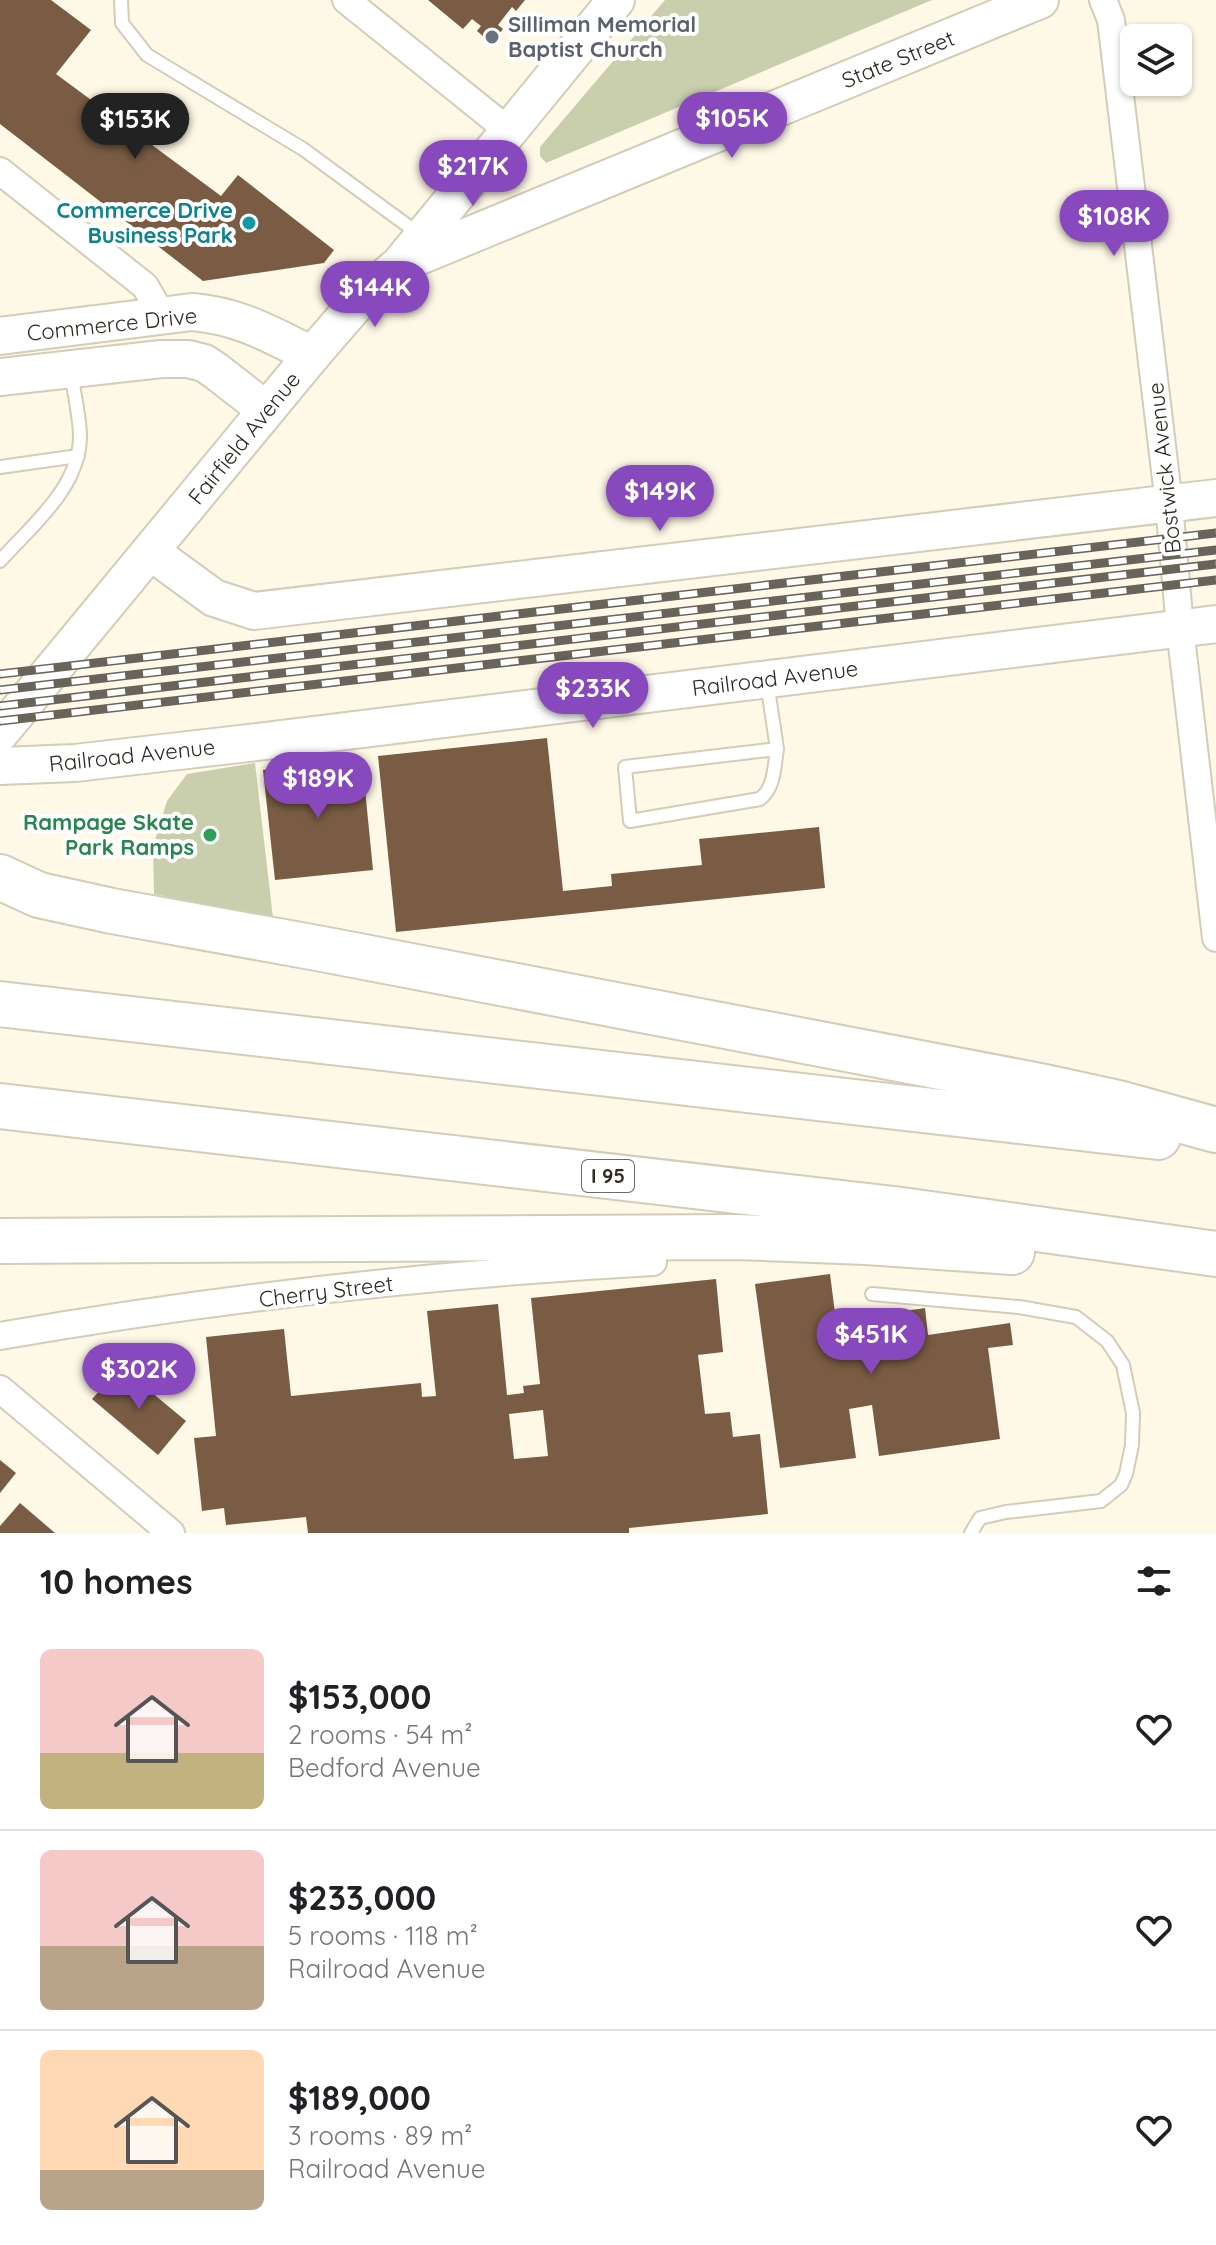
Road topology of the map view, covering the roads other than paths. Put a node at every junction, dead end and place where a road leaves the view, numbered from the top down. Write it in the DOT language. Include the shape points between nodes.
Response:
graph roads {
  1 [pos="121,0"];
  2 [pos="346,0"];
  3 [pos="616,0"];
  4 [pos="1040,0"];
  5 [pos="1103,0"];
  6 [pos="498,143"];
  7 [pos="0,171"];
  8 [pos="528,212"];
  9 [pos="411,250"];
  10 [pos="162,315"];
  11 [pos="0,336"];
  12 [pos="312,355"];
  13 [pos="70,369"];
  14 [pos="0,377"];
  15 [pos="266,410"];
  16 [pos="78,456"];
  17 [pos="0,467"];
  18 [pos="1216,498"];
  19 [pos="1169,504"];
  20 [pos="151,552"];
  21 [pos="0,561"];
  22 [pos="1216,624"];
  23 [pos="1180,628"];
  24 [pos="767,679"];
  25 [pos="0,733"];
  26 [pos="777,749"];
  27 [pos="0,766"];
  28 [pos="0,877"];
  29 [pos="1214,904"];
  30 [pos="1216,938"];
  31 [pos="0,1004"];
  32 [pos="0,1106"];
  33 [pos="1207,1135"];
  34 [pos="0,1241"];
  35 [pos="1215,1254"];
  36 [pos="653,1262"];
  37 [pos="872,1294"];
  38 [pos="0,1336"];
  39 [pos="0,1389"];
  40 [pos="171,1533"];
  41 [pos="971,1533"];
  1 -- 9 [label="lane" via="122,23 147,55 303,149"];
  2 -- 6 [label="street"];
  3 -- 6 [label="street, Fairfield Avenue"];
  4 -- 8 [label="street, State Street"];
  5 -- 19 [label="street, Bostwick Avenue" via="1111,20"];
  6 -- 8 [label="street" via="491,177 507,201"];
  6 -- 9 [label="street, Fairfield Avenue"];
  7 -- 10 [label="street" via="145,286"];
  8 -- 9 [label="street, State Street"];
  9 -- 12 [label="street, Fairfield Avenue"];
  10 -- 11 [label="street, Commerce Drive"];
  10 -- 12 [label="street, Commerce Drive" via="222,314"];
  12 -- 15 [label="street, Fairfield Avenue"];
  13 -- 14 [label="street, Commerce Drive"];
  13 -- 15 [label="street, Commerce Drive" via="188,359 204,363"];
  13 -- 16 [label="lane" via="80,434"];
  15 -- 20 [label="street, Fairfield Avenue"];
  16 -- 17 [label="lane"];
  16 -- 21 [label="lane" via="63,491"];
  18 -- 19 [label="street"];
  19 -- 20 [label="street" via="254,611 214,598"];
  19 -- 23 [label="street, Bostwick Avenue"];
  20 -- 25 [label="street, Fairfield Avenue"];
  22 -- 23 [label="street, Railroad Avenue"];
  23 -- 24 [label="street, Railroad Avenue"];
  23 -- 29 [label="street, Bostwick Avenue"];
  24 -- 26 [label="lane"];
  24 -- 27 [label="street, Railroad Avenue" via="225,746"];
  26 -- 26 [label="lane" via="768,793 760,799 630,821 625,767"];
  28 -- 33 [label="highway" via="39,895 99,909 1040,1086 1118,1103"];
  29 -- 30 [label="street, Bostwick Avenue"];
  31 -- 33 [label="highway"];
  32 -- 35 [label="highway, I 95" via="894,1209"];
  34 -- 35 [label="highway" via="736,1237 993,1251"];
  36 -- 38 [label="street, Cherry Street" via="338,1289"];
  37 -- 41 [label="lane" via="1076,1317 1107,1341 1123,1365 1133,1413 1132,1445 1121,1485 1101,1501 980,1518"];
  39 -- 40 [label="street"];
}
